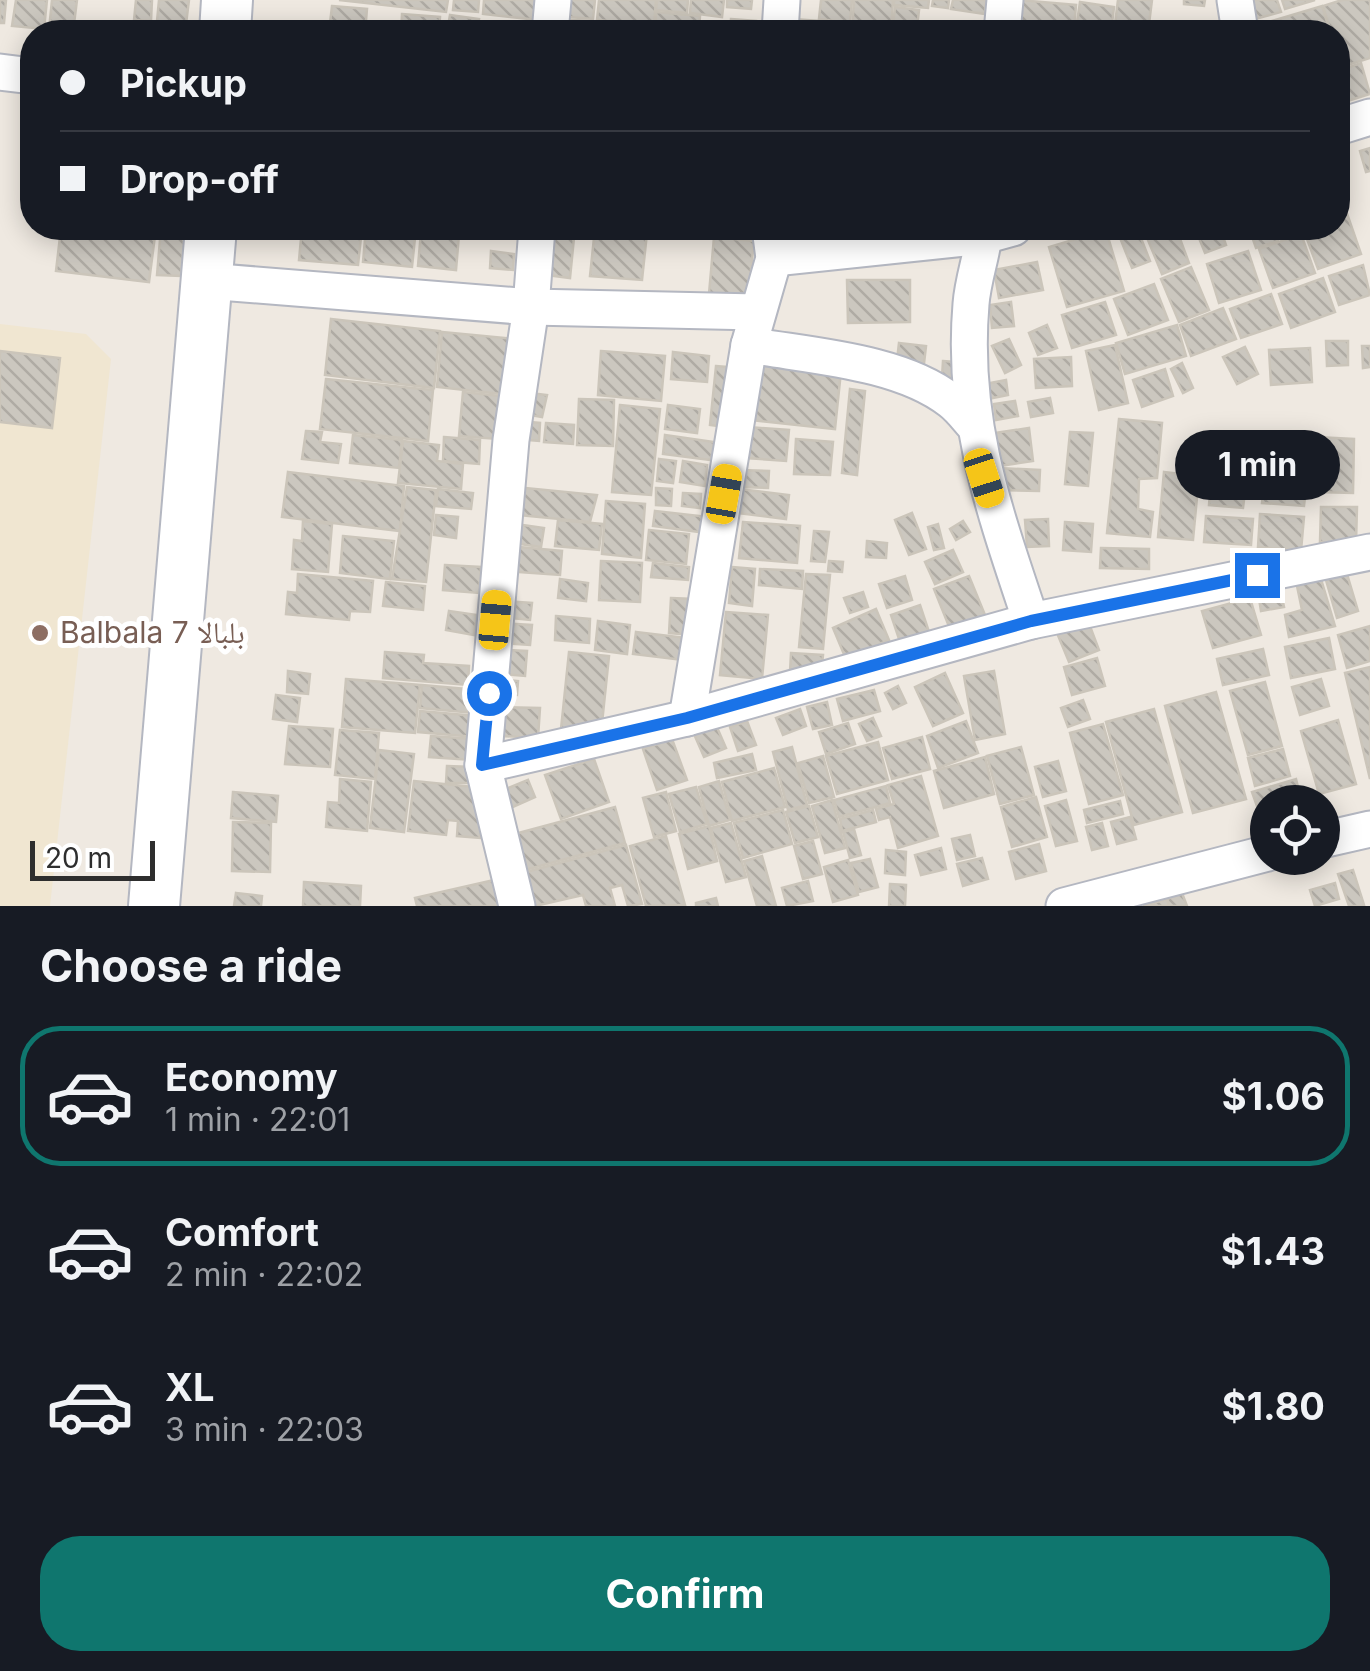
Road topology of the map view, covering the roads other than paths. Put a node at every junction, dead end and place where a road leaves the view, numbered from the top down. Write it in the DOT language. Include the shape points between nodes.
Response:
graph roads {
  1 [pos="210,240"];
  2 [pos="536,240"];
  3 [pos="823,240"];
  4 [pos="991,240"];
  5 [pos="772,243"];
  6 [pos="207,280"];
  7 [pos="532,307"];
  8 [pos="753,328"];
  9 [pos="973,424"];
  10 [pos="1370,552"];
  11 [pos="1031,621"];
  12 [pos="687,718"];
  13 [pos="482,765"];
  14 [pos="1370,829"];
  15 [pos="1340,836"];
  16 [pos="1250,858"];
  17 [pos="154,906"];
  18 [pos="517,906"];
  19 [pos="1064,906"];
  1 -- 6 [label="main road"];
  2 -- 7 [label="street"];
  3 -- 5 [label="street"];
  4 -- 9 [label="street" via="971,302"];
  5 -- 8 [label="street"];
  6 -- 7 [label="street"];
  6 -- 17 [label="main road"];
  7 -- 8 [label="street"];
  7 -- 13 [label="street" via="510,440"];
  8 -- 9 [label="street" via="912,380 951,400"];
  8 -- 12 [label="street"];
  9 -- 11 [label="street"];
  10 -- 11 [label="street"];
  11 -- 12 [label="street"];
  12 -- 13 [label="street"];
  13 -- 18 [label="street"];
  14 -- 15 [label="street"];
  16 -- 19 [label="street"];
}
